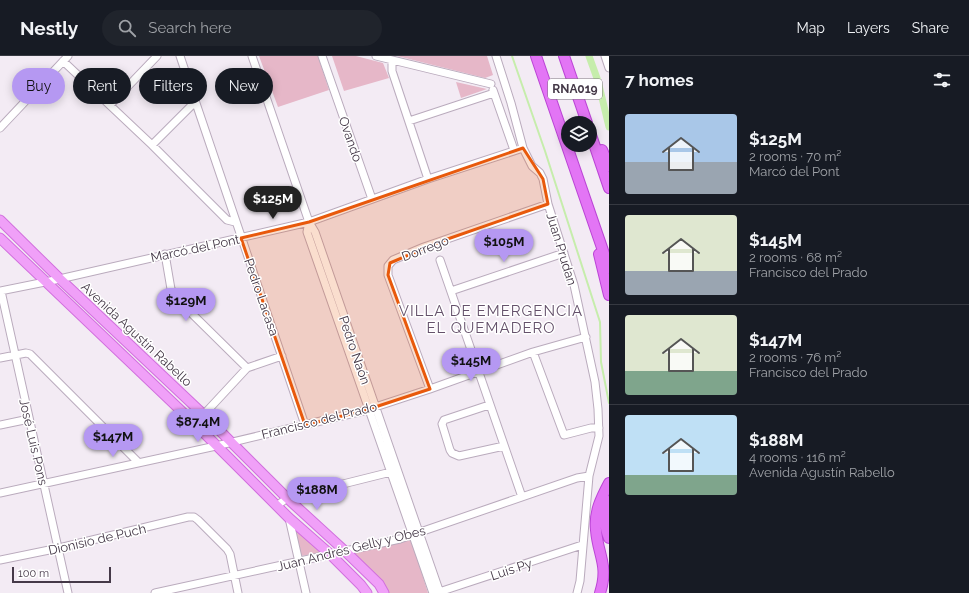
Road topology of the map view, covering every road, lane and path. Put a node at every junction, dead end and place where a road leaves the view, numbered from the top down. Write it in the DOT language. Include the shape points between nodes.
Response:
graph roads {
  1 [pos="157,56"];
  2 [pos="180,56"];
  3 [pos="252,56"];
  4 [pos="322,56"];
  5 [pos="376,56"];
  6 [pos="496,56"];
  7 [pos="536,56"];
  8 [pos="564,56"];
  9 [pos="605,56"];
  10 [pos="66,59"];
  11 [pos="392,60"];
  12 [pos="184,68"];
  13 [pos="609,68"];
  14 [pos="504,80"];
  15 [pos="491,84"];
  16 [pos="494,93"];
  17 [pos="192,104"];
  18 [pos="195,104"];
  19 [pos="110,105"];
  20 [pos="584,116"];
  21 [pos="409,121"];
  22 [pos="0,128"];
  23 [pos="597,141"];
  24 [pos="152,145"];
  25 [pos="523,148"];
  26 [pos="514,150"];
  27 [pos="597,152"];
  28 [pos="609,166"];
  29 [pos="428,179"];
  30 [pos="609,188"];
  31 [pos="372,199"];
  32 [pos="548,204"];
  33 [pos="0,220"];
  34 [pos="235,222"];
  35 [pos="309,222"];
  36 [pos="593,223"];
  37 [pos="0,238"];
  38 [pos="241,238"];
  39 [pos="564,253"];
  40 [pos="165,254"];
  41 [pos="440,260"];
  42 [pos="609,268"];
  43 [pos="60,279"];
  44 [pos="45,282"];
  45 [pos="1,291"];
  46 [pos="451,291"];
  47 [pos="609,295"];
  48 [pos="586,337"];
  49 [pos="533,352"];
  50 [pos="15,355"];
  51 [pos="282,356"];
  52 [pos="0,358"];
  53 [pos="247,368"];
  54 [pos="478,372"];
  55 [pos="430,390"];
  56 [pos="489,405"];
  57 [pos="372,409"];
  58 [pos="204,414"];
  59 [pos="29,419"];
  60 [pos="195,424"];
  61 [pos="0,425"];
  62 [pos="305,425"];
  63 [pos="599,428"];
  64 [pos="231,442"];
  65 [pos="216,446"];
  66 [pos="504,446"];
  67 [pos="138,462"];
  68 [pos="394,472"];
  69 [pos="589,476"];
  70 [pos="609,483"];
  71 [pos="44,484"];
  72 [pos="0,493"];
  73 [pos="522,497"];
  74 [pos="286,498"];
  75 [pos="609,502"];
  76 [pos="278,505"];
  77 [pos="289,518"];
  78 [pos="416,534"];
  79 [pos="609,538"];
  80 [pos="582,545"];
  81 [pos="59,548"];
  82 [pos="346,552"];
  83 [pos="331,555"];
  84 [pos="0,560"];
  85 [pos="299,562"];
  86 [pos="235,575"];
  87 [pos="68,593"];
  88 [pos="155,593"];
  89 [pos="238,593"];
  90 [pos="306,593"];
  91 [pos="367,593"];
  92 [pos="384,593"];
  93 [pos="437,593"];
  94 [pos="577,593"];
  95 [pos="600,593"];
  1 -- 19 [label="street"];
  2 -- 12 [label="street, Pedro Lacasa"];
  3 -- 35 [label="street, Pedro Naón"];
  4 -- 31 [label="street, Ovando"];
  5 -- 11 [label="street"];
  6 -- 14 [label="street, Juan Prudan"];
  7 -- 36 [label="highway, RNA019"];
  8 -- 20 [label="highway, RNA019"];
  9 -- 13 [label="street"];
  10 -- 19 [label="street"];
  10 -- 22 [label="street"];
  11 -- 15 [label="street"];
  11 -- 21 [label="street" via="392,71"];
  14 -- 15 [label="street"];
  14 -- 25 [label="street, Juan Prudan"];
  15 -- 16 [label="street"];
  16 -- 21 [label="street"];
  16 -- 26 [label="street"];
  17 -- 24 [label="street"];
  18 -- 34 [label="street, Pedro Lacasa"];
  19 -- 24 [label="street"];
  21 -- 29 [label="street"];
  23 -- 28 [label="highway"];
  24 -- 34 [label="street" via="227,220"];
  25 -- 26 [label="street, Marcó del Pont"];
  25 -- 32 [label="street, Juan Prudan" via="532,166 543,179"];
  26 -- 29 [label="street, Marcó del Pont"];
  27 -- 30 [label="highway"];
  29 -- 31 [label="street, Marcó del Pont"];
  31 -- 35 [label="street, Marcó del Pont"];
  32 -- 39 [label="street, Juan Prudan"];
  32 -- 55 [label="street, Dorrego" via="439,242 393,260 388,266 388,275"];
  33 -- 43 [label="main road, Avenida Agustín Rabello"];
  34 -- 38 [label="street, Pedro Lacasa"];
  35 -- 38 [label="street, Marcó del Pont"];
  35 -- 57 [label="street, Pedro Naón" via="315,232"];
  36 -- 42 [label="highway, RNA019"];
  36 -- 47 [label="highway"];
  37 -- 44 [label="main road, Avenida Agustín Rabello"];
  38 -- 40 [label="street, Marcó del Pont"];
  38 -- 51 [label="street, Pedro Lacasa"];
  39 -- 46 [label="street"];
  39 -- 48 [label="street, Juan Prudan"];
  40 -- 43 [label="street, Marcó del Pont"];
  40 -- 53 [label="street" via="171,289 178,300"];
  41 -- 46 [label="street"];
  43 -- 44 [label="street, Marcó del Pont"];
  43 -- 58 [label="main road, Avenida Agustín Rabello"];
  44 -- 45 [label="street, Marcó del Pont"];
  44 -- 60 [label="main road, Avenida Agustín Rabello"];
  45 -- 50 [label="street, José Luis Pons"];
  46 -- 54 [label="street"];
  48 -- 49 [label="street, Francisco del Prado"];
  48 -- 63 [label="street, Juan Prudan" via="595,382"];
  49 -- 54 [label="street, Francisco del Prado"];
  49 -- 63 [label="street" via="564,435"];
  50 -- 52 [label="street"];
  50 -- 59 [label="street, José Luis Pons"];
  50 -- 67 [label="street" via="30,354"];
  51 -- 53 [label="street"];
  51 -- 62 [label="street, Pedro Lacasa"];
  53 -- 58 [label="street"];
  54 -- 55 [label="street, Francisco del Prado"];
  54 -- 56 [label="street"];
  55 -- 57 [label="street, Francisco del Prado"];
  56 -- 66 [label="street"];
  56 -- 66 [label="street" via="444,420 442,424 450,450 459,456"];
  57 -- 62 [label="street, Francisco del Prado"];
  57 -- 68 [label="street, Pedro Naón"];
  58 -- 60 [label="street"];
  58 -- 64 [label="main road, Avenida Agustín Rabello"];
  59 -- 61 [label="street"];
  59 -- 71 [label="street, José Luis Pons"];
  60 -- 65 [label="main road, Avenida Agustín Rabello"];
  62 -- 64 [label="street, Francisco del Prado"];
  63 -- 69 [label="street, Juan Prudan"];
  64 -- 65 [label="street, Francisco del Prado"];
  64 -- 74 [label="main road, Avenida Agustín Rabello"];
  65 -- 67 [label="street, Francisco del Prado"];
  65 -- 76 [label="main road, Avenida Agustín Rabello"];
  66 -- 73 [label="street"];
  67 -- 71 [label="street, Francisco del Prado"];
  68 -- 74 [label="street"];
  68 -- 78 [label="street, Pedro Naón"];
  69 -- 73 [label="street, Juan Andrés Gelly y Obes"];
  69 -- 80 [label="street, Juan Prudan"];
  70 -- 95 [label="highway" via="596,515 596,532 605,566 605,578"];
  71 -- 72 [label="street, Francisco del Prado"];
  71 -- 81 [label="street, José Luis Pons"];
  73 -- 78 [label="street, Juan Andrés Gelly y Obes"];
  74 -- 76 [label="street"];
  74 -- 82 [label="main road, Avenida Agustín Rabello"];
  75 -- 79 [label="highway" via="605,522"];
  76 -- 77 [label="main road, Avenida Agustín Rabello"];
  77 -- 83 [label="main road, Avenida Agustín Rabello"];
  77 -- 85 [label="street"];
  78 -- 82 [label="street, Juan Andrés Gelly y Obes"];
  78 -- 93 [label="street, Pedro Naón"];
  80 -- 93 [label="street, Luis Py"];
  80 -- 94 [label="street, Juan Prudan"];
  81 -- 84 [label="street, Dionisio de Puch"];
  81 -- 86 [label="street, Dionisio de Puch" via="194,517 227,549"];
  81 -- 87 [label="street, José Luis Pons"];
  82 -- 83 [label="street, Juan Andrés Gelly y Obes"];
  82 -- 92 [label="main road, Avenida Agustín Rabello"];
  83 -- 85 [label="street, Juan Andrés Gelly y Obes"];
  83 -- 91 [label="main road, Avenida Agustín Rabello"];
  85 -- 86 [label="street, Juan Andrés Gelly y Obes"];
  85 -- 90 [label="street"];
  86 -- 88 [label="street, Juan Andrés Gelly y Obes"];
  86 -- 89 [label="street"];
}
